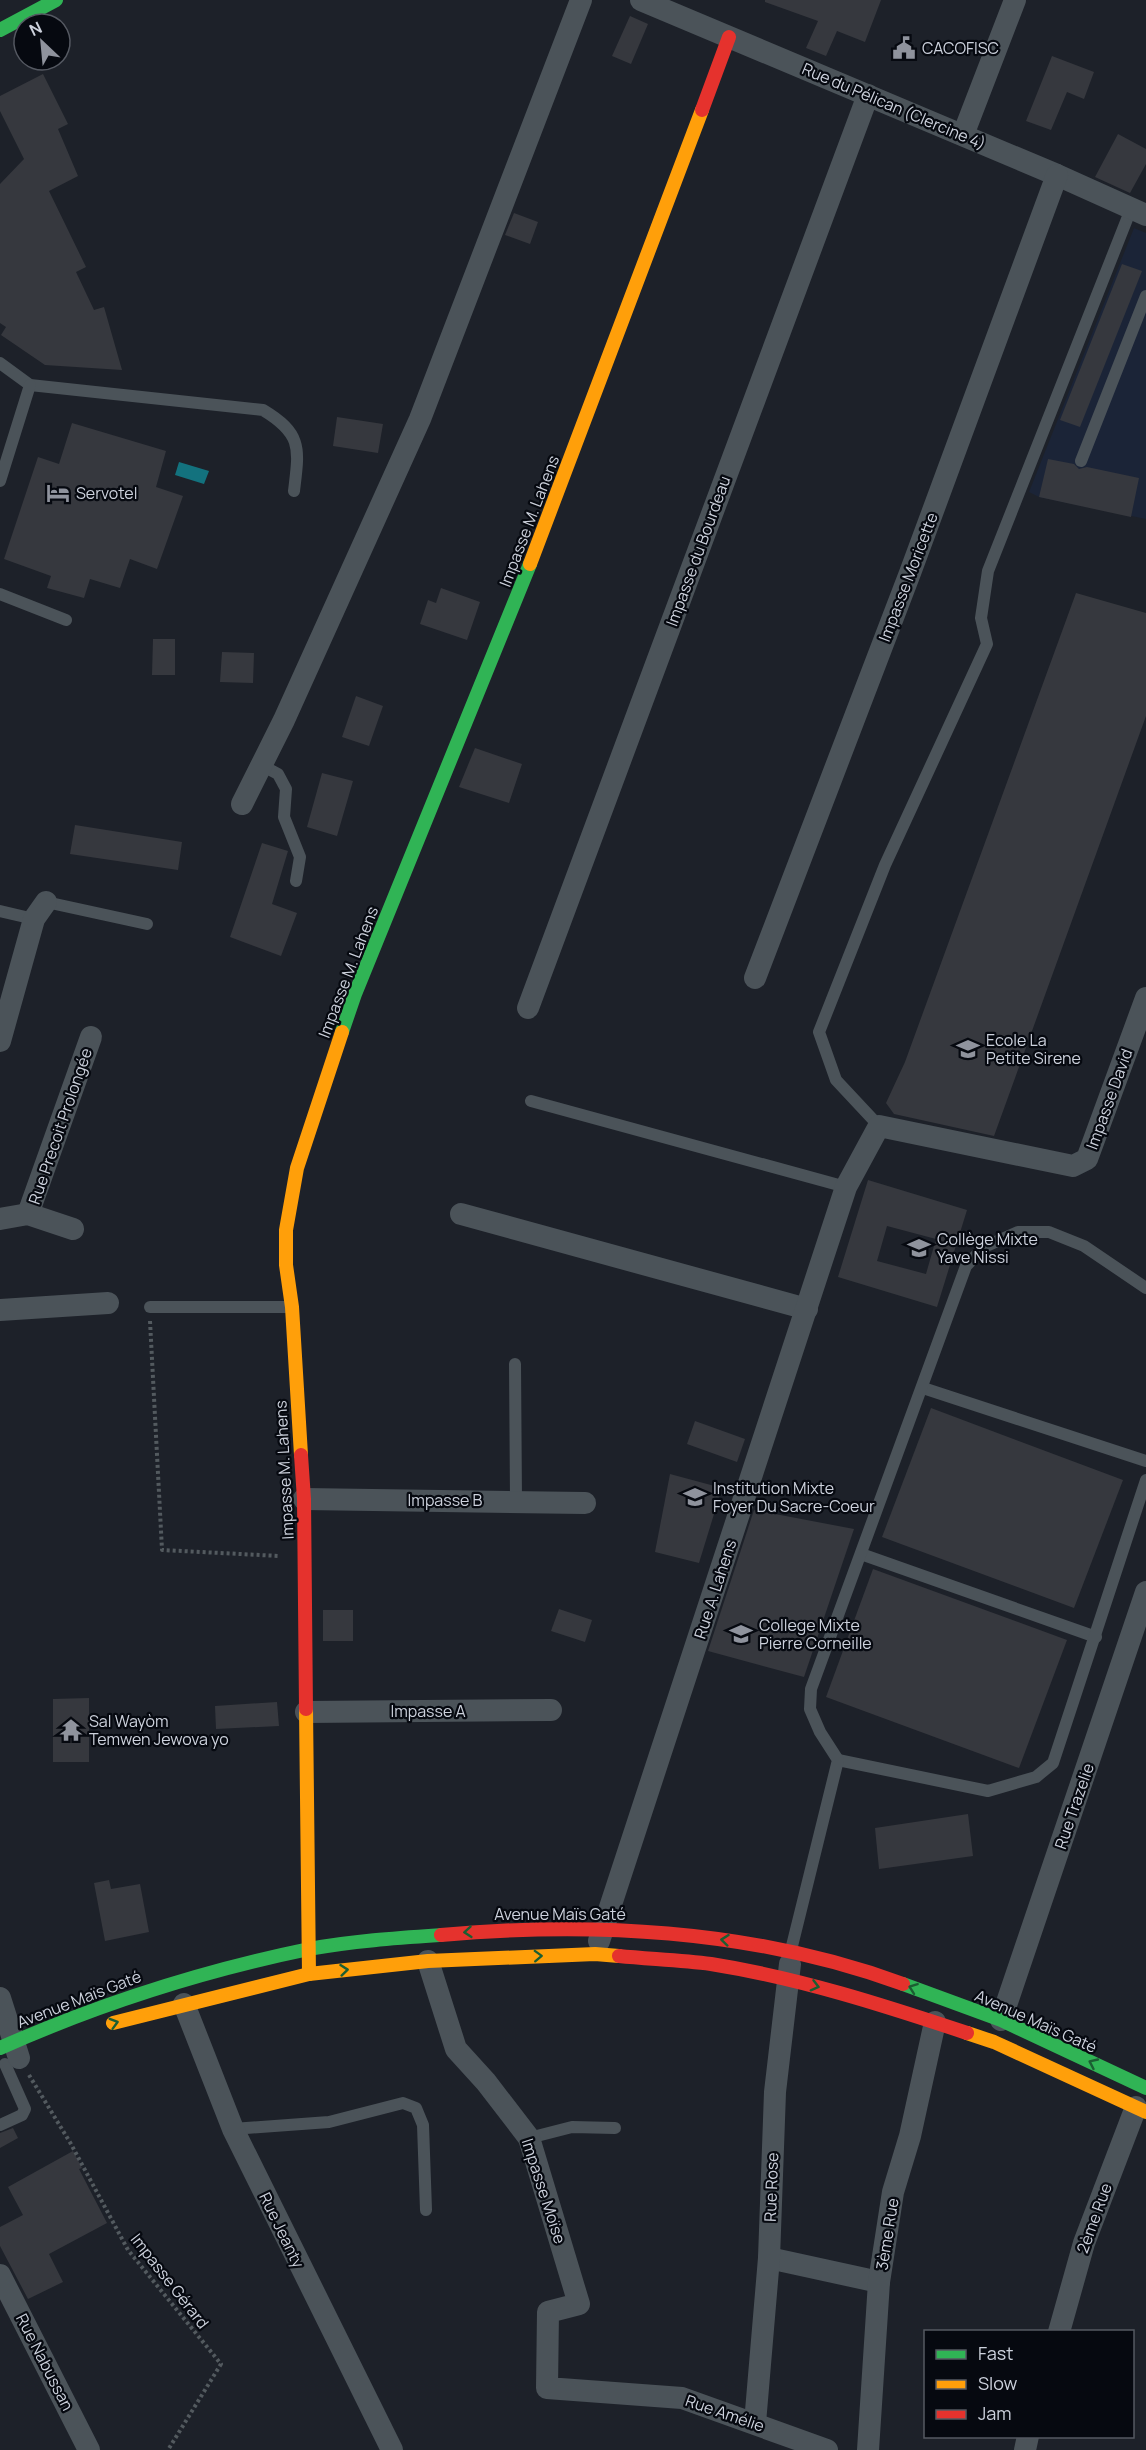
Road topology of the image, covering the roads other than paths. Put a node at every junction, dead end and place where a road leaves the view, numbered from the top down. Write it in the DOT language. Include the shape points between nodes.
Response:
graph roads {
  1 [pos="56,0"];
  2 [pos="581,0"];
  3 [pos="641,0"];
  4 [pos="1015,0"];
  5 [pos="0,30"];
  6 [pos="729,38"];
  7 [pos="868,94"];
  8 [pos="963,135"];
  9 [pos="1058,175"];
  10 [pos="1138,212"];
  11 [pos="1146,296"];
  12 [pos="0,363"];
  13 [pos="30,385"];
  14 [pos="1081,461"];
  15 [pos="0,481"];
  16 [pos="294,491"];
  17 [pos="0,594"];
  18 [pos="66,621"];
  19 [pos="261,765"];
  20 [pos="242,804"];
  21 [pos="296,881"];
  22 [pos="40,910"];
  23 [pos="0,911"];
  24 [pos="147,924"];
  25 [pos="755,978"];
  26 [pos="1146,998"];
  27 [pos="528,1008"];
  28 [pos="91,1037"];
  29 [pos="0,1041"];
  30 [pos="531,1101"];
  31 [pos="879,1126"];
  32 [pos="846,1186"];
  33 [pos="28,1214"];
  34 [pos="461,1214"];
  35 [pos="0,1220"];
  36 [pos="73,1229"];
  37 [pos="1146,1288"];
  38 [pos="108,1303"];
  39 [pos="150,1307"];
  40 [pos="292,1308"];
  41 [pos="807,1309"];
  42 [pos="0,1310"];
  43 [pos="515,1364"];
  44 [pos="923,1388"];
  45 [pos="1146,1461"];
  46 [pos="1146,1480"];
  47 [pos="304,1499"];
  48 [pos="516,1500"];
  49 [pos="585,1503"];
  50 [pos="861,1554"];
  51 [pos="1146,1592"];
  52 [pos="1096,1637"];
  53 [pos="551,1710"];
  54 [pos="306,1712"];
  55 [pos="838,1760"];
  56 [pos="604,1928"];
  57 [pos="310,1949"];
  58 [pos="790,1952"];
  59 [pos="595,1954"];
  60 [pos="428,1961"];
  61 [pos="309,1974"];
  62 [pos="789,1979"];
  63 [pos="0,1998"];
  64 [pos="184,2004"];
  65 [pos="1001,2020"];
  66 [pos="935,2022"];
  67 [pos="94,2030"];
  68 [pos="11,2056"];
  69 [pos="1143,2102"];
  70 [pos="0,2125"];
  71 [pos="615,2128"];
  72 [pos="233,2129"];
  73 [pos="529,2138"];
  74 [pos="426,2210"];
  75 [pos="769,2258"];
  76 [pos="0,2275"];
  77 [pos="879,2282"];
  78 [pos="1059,2330"];
  79 [pos="547,2388"];
  80 [pos="755,2423"];
  81 [pos="90,2450"];
  82 [pos="392,2450"];
  83 [pos="827,2450"];
  84 [pos="868,2450"];
  1 -- 5 [label="main road"];
  2 -- 19 [label="street" via="420,419"];
  3 -- 6 [label="street, Rue du Pélican (Clercine 4)"];
  4 -- 8 [label="street"];
  6 -- 7 [label="street, Rue du Pélican (Clercine 4)"];
  6 -- 40 [label="main road, Impasse M. Lahens" via="550,516 355,994 297,1168 286,1230"];
  7 -- 8 [label="street, Rue du Pélican (Clercine 4)"];
  7 -- 27 [label="street, Impasse du Bourdeau"];
  8 -- 9 [label="street, Rue du Pélican (Clercine 4)"];
  9 -- 10 [label="street, Rue du Pélican (Clercine 4)"];
  9 -- 25 [label="street, Impasse Moricette"];
  10 -- 31 [label="lane" via="988,571 981,618 987,644 885,865 819,1032 836,1080"];
  11 -- 14 [label="lane"];
  12 -- 13 [label="lane"];
  13 -- 15 [label="lane"];
  13 -- 16 [label="lane" via="263,410 282,421 292,434 298,453"];
  17 -- 18 [label="lane"];
  19 -- 20 [label="street"];
  19 -- 21 [label="lane" via="278,774 286,789 284,816 300,857"];
  22 -- 23 [label="lane"];
  22 -- 24 [label="lane"];
  22 -- 29 [label="street"];
  26 -- 31 [label="street, Impasse David" via="1087,1159 1081,1164 1073,1166"];
  28 -- 33 [label="street, Rue Precoit Prolongée"];
  30 -- 32 [label="lane"];
  31 -- 32 [label="street, Rue A. Lahens"];
  32 -- 41 [label="street, Rue A. Lahens"];
  33 -- 35 [label="street"];
  33 -- 36 [label="street"];
  34 -- 41 [label="street"];
  37 -- 44 [label="lane" via="1084,1246 1049,1232 1018,1232 984,1247 966,1266"];
  38 -- 42 [label="street"];
  39 -- 40 [label="lane"];
  40 -- 47 [label="main road, Impasse M. Lahens"];
  41 -- 56 [label="street, Rue A. Lahens"];
  43 -- 48 [label="lane"];
  44 -- 45 [label="lane"];
  44 -- 50 [label="lane"];
  46 -- 52 [label="lane"];
  47 -- 48 [label="street, Impasse B"];
  47 -- 54 [label="main road, Impasse M. Lahens"];
  48 -- 49 [label="street, Impasse B"];
  50 -- 52 [label="lane"];
  50 -- 55 [label="lane" via="811,1689 810,1709"];
  51 -- 65 [label="street, Rue Trazelie"];
  52 -- 55 [label="lane" via="1053,1763 1036,1777 988,1791"];
  53 -- 54 [label="street, Impasse A"];
  54 -- 57 [label="main road, Impasse M. Lahens"];
  55 -- 58 [label="lane"];
  56 -- 57 [label="main road, Avenue Maïs Gaté, one-way" via="504,1929"];
  58 -- 56 [label="main road, Avenue Maïs Gaté, one-way" via="735,1941"];
  56 -- 59 [label="street, Rue A. Lahens"];
  57 -- 61 [label="main road, Impasse M. Lahens"];
  57 -- 68 [label="main road, Avenue Maïs Gaté" via="177,1982 61,2021"];
  58 -- 62 [label="street, Rue Rose"];
  65 -- 58 [label="main road, Avenue Maïs Gaté, one-way" via="867,1971"];
  60 -- 59 [label="main road, Avenue Maïs Gaté, one-way"];
  59 -- 62 [label="main road, Avenue Maïs Gaté" via="709,1964"];
  61 -- 60 [label="main road, Avenue Maïs Gaté, one-way"];
  60 -- 73 [label="street, Impasse Moïse" via="456,2049"];
  61 -- 64 [label="main road, Avenue Maïs Gaté"];
  62 -- 66 [label="main road, Avenue Maïs Gaté, one-way"];
  62 -- 75 [label="street, Rue Rose" via="775,2092"];
  63 -- 68 [label="street"];
  67 -- 64 [label="main road, Avenue Maïs Gaté, one-way"];
  64 -- 72 [label="street, Rue Jeanty"];
  69 -- 65 [label="main road, Avenue Maïs Gaté, one-way"];
  66 -- 69 [label="main road, Avenue Maïs Gaté"];
  66 -- 77 [label="street, 3ème Rue" via="893,2192"];
  68 -- 70 [label="lane" via="25,2109 22,2115"];
  69 -- 78 [label="street, 2ème Rue" via="1084,2243"];
  71 -- 73 [label="lane" via="572,2127"];
  72 -- 74 [label="lane" via="329,2122 403,2103 416,2108 423,2125"];
  72 -- 82 [label="street, Rue Jeanty"];
  73 -- 79 [label="street, Impasse Moïse" via="579,2304 548,2312"];
  75 -- 77 [label="street"];
  75 -- 80 [label="street, Rue Rose"];
  76 -- 81 [label="street, Rue Nabussan"];
  77 -- 84 [label="street, 3ème Rue"];
  79 -- 80 [label="street, Rue Amélie" via="682,2398"];
  80 -- 83 [label="street, Rue Amélie"];
}
